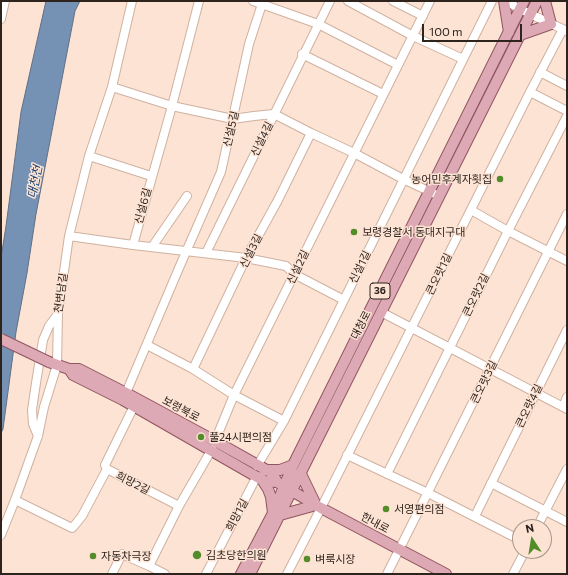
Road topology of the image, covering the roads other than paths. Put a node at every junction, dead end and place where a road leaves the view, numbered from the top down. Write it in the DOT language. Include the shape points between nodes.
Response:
graph roads {
  1 [pos="5,1"];
  2 [pos="132,1"];
  3 [pos="199,1"];
  4 [pos="330,1"];
  5 [pos="348,1"];
  6 [pos="393,1"];
  7 [pos="430,1"];
  8 [pos="492,1"];
  9 [pos="504,1"];
  10 [pos="537,1"];
  11 [pos="545,1"];
  12 [pos="259,2"];
  13 [pos="522,5"];
  14 [pos="530,14"];
  15 [pos="423,16"];
  16 [pos="1,19"];
  17 [pos="318,24"];
  18 [pos="551,24"];
  19 [pos="565,30"];
  20 [pos="509,32"];
  21 [pos="520,35"];
  22 [pos="413,36"];
  23 [pos="302,54"];
  24 [pos="463,59"];
  25 [pos="398,65"];
  26 [pos="540,72"];
  27 [pos="112,86"];
  28 [pos="567,86"];
  29 [pos="530,92"];
  30 [pos="383,94"];
  31 [pos="172,106"];
  32 [pos="567,111"];
  33 [pos="274,114"];
  34 [pos="567,116"];
  35 [pos="233,119"];
  36 [pos="311,133"];
  37 [pos="354,153"];
  38 [pos="89,156"];
  39 [pos="151,176"];
  40 [pos="403,179"];
  41 [pos="430,192"];
  42 [pos="187,196"];
  43 [pos="439,196"];
  44 [pos="471,210"];
  45 [pos="567,214"];
  46 [pos="508,231"];
  47 [pos="69,236"];
  48 [pos="132,245"];
  49 [pos="152,247"];
  50 [pos="186,252"];
  51 [pos="548,252"];
  52 [pos="206,253"];
  53 [pos="246,258"];
  54 [pos="567,261"];
  55 [pos="294,274"];
  56 [pos="344,300"];
  57 [pos="381,312"];
  58 [pos="58,314"];
  59 [pos="412,328"];
  60 [pos="567,330"];
  61 [pos="1,339"];
  62 [pos="147,345"];
  63 [pos="450,348"];
  64 [pos="53,363"];
  65 [pos="69,369"];
  66 [pos="193,369"];
  67 [pos="490,369"];
  68 [pos="126,393"];
  69 [pos="536,393"];
  70 [pos="234,395"];
  71 [pos="567,397"];
  72 [pos="134,406"];
  73 [pos="565,408"];
  74 [pos="284,421"];
  75 [pos="38,436"];
  76 [pos="213,445"];
  77 [pos="347,455"];
  78 [pos="293,465"];
  79 [pos="107,469"];
  80 [pos="567,469"];
  81 [pos="260,473"];
  82 [pos="301,474"];
  83 [pos="386,474"];
  84 [pos="491,483"];
  85 [pos="285,487"];
  86 [pos="428,493"];
  87 [pos="15,500"];
  88 [pos="179,506"];
  89 [pos="319,507"];
  90 [pos="546,510"];
  91 [pos="277,514"];
  92 [pos="474,516"];
  93 [pos="541,519"];
  94 [pos="567,522"];
  95 [pos="1,535"];
  96 [pos="512,536"];
  97 [pos="399,550"];
  98 [pos="521,559"];
  99 [pos="149,566"];
  100 [pos="112,574"];
  101 [pos="165,574"];
  102 [pos="206,574"];
  103 [pos="241,574"];
  104 [pos="250,574"];
  105 [pos="287,574"];
  106 [pos="387,574"];
  107 [pos="446,574"];
  108 [pos="514,574"];
  1 -- 16 [label="street"];
  2 -- 27 [label="street, 천변남길"];
  3 -- 31 [label="street, 신설6길"];
  4 -- 17 [label="street, 신설4길"];
  5 -- 22 [label="street"];
  6 -- 15 [label="street"];
  7 -- 15 [label="street, 신설2길"];
  8 -- 24 [label="street, 신설1길"];
  9 -- 13 [label="street"];
  9 -- 20 [label="main road"];
  10 -- 14 [label="main road, 대청로 / 36"];
  11 -- 18 [label="main road"];
  12 -- 17 [label="street"];
  12 -- 35 [label="street, 신설5길"];
  13 -- 14 [label="street"];
  13 -- 20 [label="main road, 대청로 / 36"];
  14 -- 18 [label="street"];
  14 -- 21 [label="main road, 대청로 / 36"];
  15 -- 22 [label="street, 신설2길"];
  17 -- 23 [label="street, 신설4길"];
  17 -- 25 [label="street"];
  18 -- 19 [label="street"];
  18 -- 21 [label="main road"];
  19 -- 26 [label="street, 큰오랏1길"];
  20 -- 41 [label="main road, 대청로 / 36"];
  21 -- 43 [label="main road, 대청로 / 36"];
  22 -- 24 [label="street"];
  22 -- 25 [label="street, 신설2길"];
  23 -- 30 [label="street"];
  23 -- 33 [label="street, 신설4길"];
  24 -- 40 [label="street, 신설1길"];
  25 -- 30 [label="street, 신설2길"];
  26 -- 28 [label="street"];
  26 -- 29 [label="street, 큰오랏1길"];
  27 -- 31 [label="street"];
  27 -- 38 [label="street, 천변남길"];
  29 -- 32 [label="street"];
  29 -- 44 [label="street, 큰오랏1길"];
  30 -- 37 [label="street, 신설2길"];
  31 -- 35 [label="street"];
  31 -- 39 [label="street, 신설6길"];
  33 -- 35 [label="street"];
  33 -- 36 [label="street"];
  33 -- 52 [label="street, 신설4길"];
  34 -- 46 [label="street, 큰오랏2길"];
  35 -- 50 [label="street, 신설5길" via="221,172"];
  36 -- 37 [label="street"];
  36 -- 53 [label="street, 신설3길"];
  37 -- 40 [label="street"];
  37 -- 55 [label="street, 신설2길"];
  38 -- 39 [label="street"];
  38 -- 47 [label="street, 천변남길"];
  39 -- 48 [label="street, 신설6길"];
  40 -- 41 [label="street"];
  40 -- 56 [label="street, 신설1길"];
  41 -- 43 [label="street"];
  41 -- 78 [label="main road, 대청로 / 36"];
  42 -- 49 [label="street"];
  43 -- 57 [label="main road, 대청로 / 36"];
  44 -- 46 [label="street"];
  44 -- 59 [label="street, 큰오랏1길"];
  45 -- 51 [label="street, 큰오랏3길"];
  46 -- 51 [label="street"];
  46 -- 63 [label="street, 큰오랏2길"];
  47 -- 48 [label="street"];
  47 -- 58 [label="street, 천변남길"];
  48 -- 49 [label="street"];
  49 -- 50 [label="street"];
  50 -- 52 [label="street"];
  50 -- 62 [label="street, 신설5길"];
  51 -- 54 [label="street"];
  51 -- 67 [label="street, 큰오랏3길"];
  52 -- 53 [label="street"];
  53 -- 55 [label="street" via="286,266"];
  53 -- 66 [label="street, 신설3길"];
  55 -- 56 [label="street"];
  55 -- 70 [label="street, 신설2길"];
  56 -- 74 [label="street, 신설1길"];
  57 -- 59 [label="street"];
  57 -- 82 [label="main road, 대청로 / 36"];
  58 -- 64 [label="street, 천변남길"];
  58 -- 75 [label="street" via="49,326 44,340 36,383 32,410 33,424"];
  59 -- 63 [label="street"];
  59 -- 77 [label="street, 큰오랏1길"];
  60 -- 69 [label="street, 큰오랏4길"];
  61 -- 64 [label="main road, 보령북로, bridge"];
  62 -- 66 [label="street"];
  62 -- 68 [label="street, 신설5길"];
  63 -- 67 [label="street"];
  63 -- 83 [label="street, 큰오랏2길"];
  64 -- 65 [label="main road, 보령북로"];
  64 -- 75 [label="street, 천변남길"];
  65 -- 68 [label="main road, 보령북로" via="79,368"];
  65 -- 72 [label="main road, 보령북로" via="73,376"];
  66 -- 70 [label="street"];
  67 -- 69 [label="street"];
  67 -- 86 [label="street, 큰오랏3길"];
  68 -- 76 [label="main road, 보령북로"];
  69 -- 73 [label="street"];
  69 -- 84 [label="street, 큰오랏4길"];
  70 -- 74 [label="street"];
  70 -- 76 [label="street, 신설2길"];
  71 -- 73 [label="street"];
  72 -- 76 [label="main road, 보령북로"];
  72 -- 79 [label="street, 희망2길" via="105,465"];
  74 -- 81 [label="street, 신설1길"];
  75 -- 87 [label="street, 천변남길"];
  76 -- 81 [label="main road, 보령북로"];
  76 -- 88 [label="street"];
  77 -- 83 [label="street"];
  77 -- 89 [label="street, 큰오랏1길"];
  78 -- 81 [label="main road"];
  78 -- 85 [label="main road, 대청로 / 36"];
  79 -- 87 [label="street" via="82,516 72,528"];
  79 -- 88 [label="street, 희망2길"];
  80 -- 90 [label="street"];
  81 -- 85 [label="main road, 보령북로" via="264,481"];
  81 -- 91 [label="main road"];
  81 -- 102 [label="street, 희망1길"];
  82 -- 85 [label="main road, 대청로 / 36"];
  82 -- 89 [label="main road"];
  83 -- 86 [label="street"];
  84 -- 90 [label="street"];
  84 -- 92 [label="street, 큰오랏4길"];
  85 -- 89 [label="main road, 한내로"];
  85 -- 91 [label="main road, 대청로 / 36"];
  86 -- 92 [label="street"];
  86 -- 97 [label="street, 큰오랏3길"];
  87 -- 95 [label="street, 천변남길"];
  88 -- 99 [label="street"];
  89 -- 91 [label="main road"];
  89 -- 97 [label="main road, 한내로"];
  89 -- 105 [label="street, 큰오랏1길"];
  90 -- 93 [label="street"];
  90 -- 94 [label="street"];
  91 -- 103 [label="main road, 대청로 / 36"];
  91 -- 104 [label="main road, 대청로 / 36"];
  92 -- 96 [label="street"];
  97 -- 106 [label="street, 큰오랏3길"];
  97 -- 107 [label="main road, 한내로"];
  98 -- 108 [label="street"];
  99 -- 100 [label="street" via="122,554"];
  99 -- 101 [label="street"];
}
